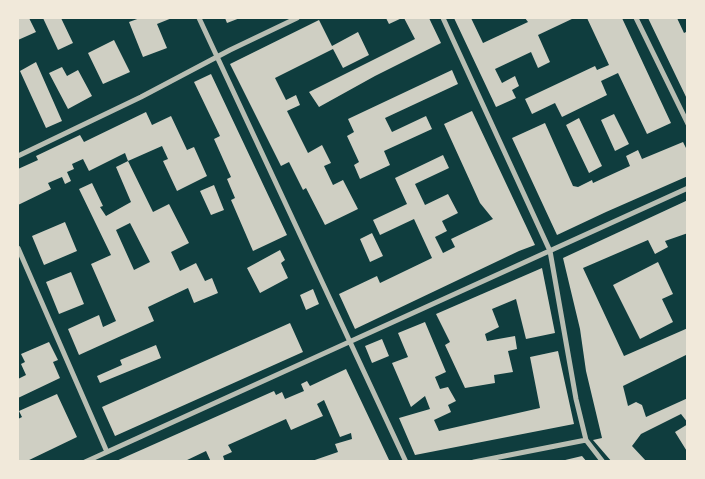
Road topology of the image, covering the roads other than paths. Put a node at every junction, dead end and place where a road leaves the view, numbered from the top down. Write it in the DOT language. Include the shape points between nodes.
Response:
graph roads {
  1 [pos="199,18"];
  2 [pos="297,18"];
  3 [pos="443,18"];
  4 [pos="636,18"];
  5 [pos="217,57"];
  6 [pos="688,124"];
  7 [pos="18,156"];
  8 [pos="688,188"];
  9 [pos="18,248"];
  10 [pos="550,251"];
  11 [pos="350,342"];
  12 [pos="586,440"];
  13 [pos="107,452"];
  14 [pos="85,462"];
  15 [pos="406,462"];
  16 [pos="474,462"];
  17 [pos="603,462"];
  1 -- 5 [label="street"];
  2 -- 5 [label="street"];
  3 -- 10 [label="street"];
  4 -- 6 [label="street"];
  5 -- 7 [label="street"];
  5 -- 11 [label="street"];
  8 -- 10 [label="street"];
  9 -- 13 [label="street"];
  10 -- 11 [label="street"];
  10 -- 12 [label="street"];
  11 -- 13 [label="street"];
  11 -- 15 [label="street"];
  12 -- 16 [label="street"];
  12 -- 17 [label="street"];
  13 -- 14 [label="street"];
}
